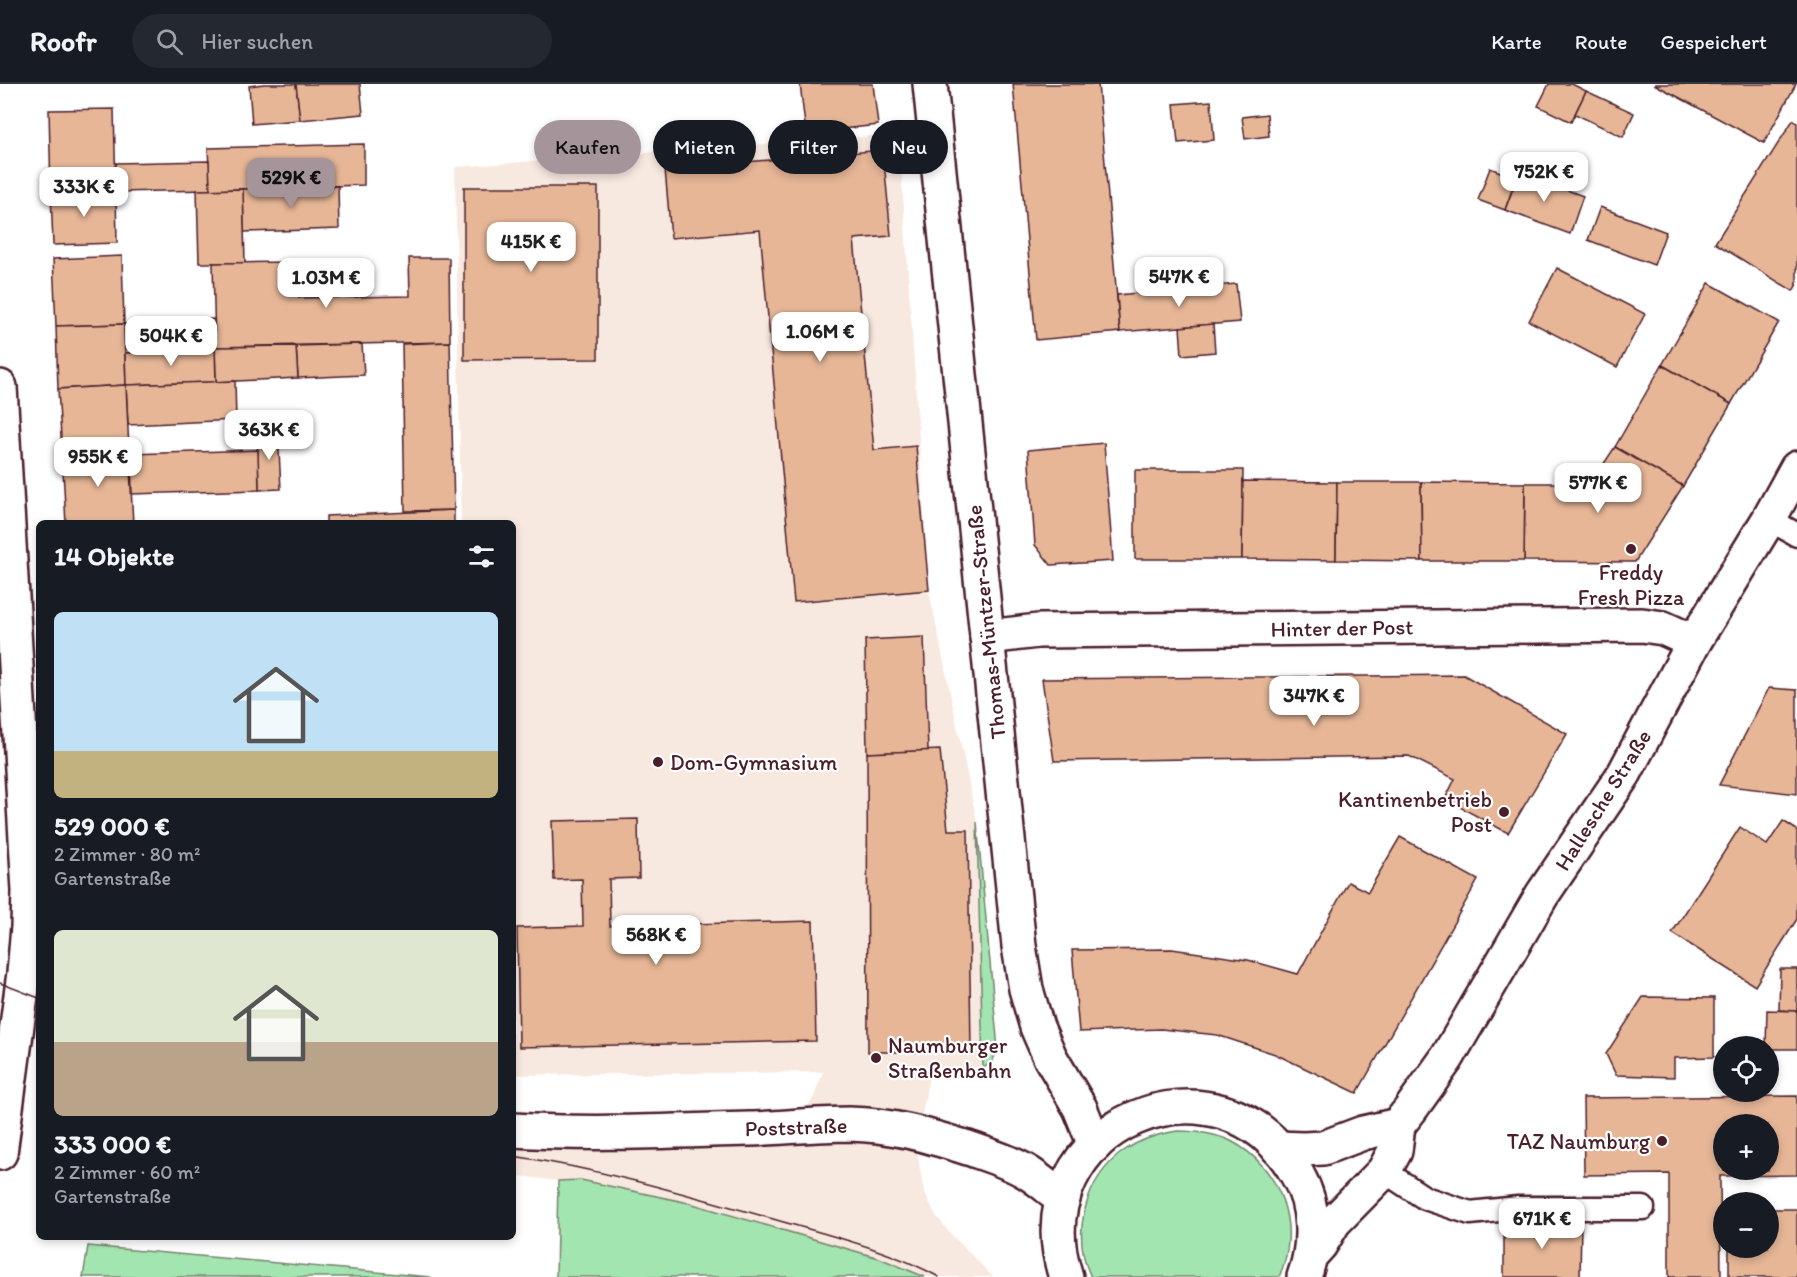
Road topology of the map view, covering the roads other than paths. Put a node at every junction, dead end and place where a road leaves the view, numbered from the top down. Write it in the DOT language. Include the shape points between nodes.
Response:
graph roads {
  1 [pos="930,84"];
  2 [pos="0,387"];
  3 [pos="1797,468"];
  4 [pos="1769,519"];
  5 [pos="1797,535"];
  6 [pos="987,637"];
  7 [pos="1694,642"];
  8 [pos="21,972"];
  9 [pos="1398,1125"];
  10 [pos="516,1130"];
  11 [pos="1095,1145"];
  12 [pos="1278,1148"];
  13 [pos="0,1153"];
  14 [pos="1384,1171"];
  15 [pos="1063,1199"];
  16 [pos="1643,1208"];
  17 [pos="1307,1266"];
  18 [pos="1061,1272"];
  1 -- 6 [label="street, Thomas-Müntzer-Straße"];
  2 -- 8 [label="street" via="29,891"];
  3 -- 4 [label="street, Hallesche Straße"];
  4 -- 5 [label="lane"];
  4 -- 7 [label="street, Hallesche Straße"];
  6 -- 7 [label="street, Hinter der Post" via="1038,631 1642,624 1663,628"];
  6 -- 11 [label="street, Thomas-Müntzer-Straße" via="1026,989 1043,1040"];
  7 -- 9 [label="street, Hallesche Straße" via="1624,774 1542,895 1447,1058"];
  8 -- 13 [label="street"];
  9 -- 12 [label="street" via="1323,1148"];
  9 -- 14 [label="street" via="1395,1151"];
  10 -- 15 [label="street, Poststraße" via="607,1133 832,1124 882,1126 911,1130 986,1154 1034,1176"];
  11 -- 12 [label="street" via="1132,1118 1167,1108 1192,1107 1216,1110 1239,1119"];
  11 -- 15 [label="street" via="1071,1176"];
  12 -- 17 [label="street" via="1294,1168 1309,1204 1312,1230"];
  14 -- 16 [label="lane" via="1425,1198 1470,1213 1518,1208"];
  14 -- 17 [label="street" via="1334,1222"];
  15 -- 18 [label="street" via="1058,1237"];
}
